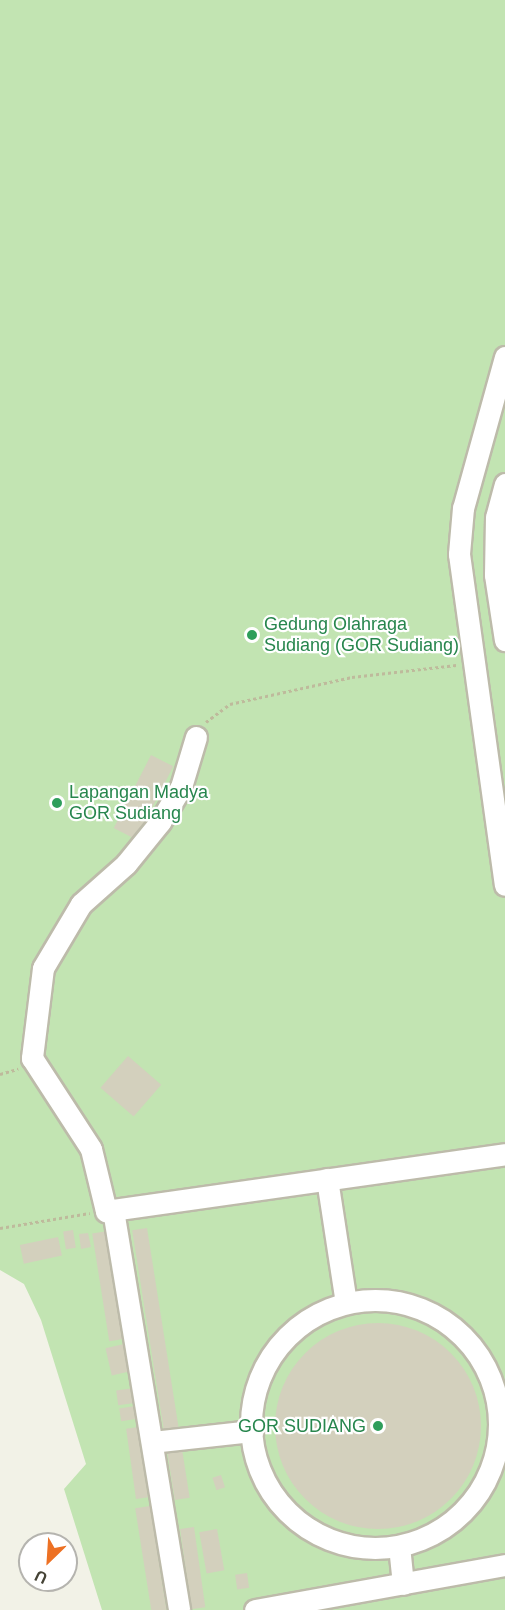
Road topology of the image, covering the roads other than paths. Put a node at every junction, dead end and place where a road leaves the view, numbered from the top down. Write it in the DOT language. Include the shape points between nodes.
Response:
graph roads {
  1 [pos="505,357"];
  2 [pos="505,484"];
  3 [pos="505,640"];
  4 [pos="196,737"];
  5 [pos="505,885"];
  6 [pos="505,1154"];
  7 [pos="327,1179"];
  8 [pos="113,1210"];
  9 [pos="346,1303"];
  10 [pos="501,1398"];
  11 [pos="252,1431"];
  12 [pos="152,1443"];
  13 [pos="399,1546"];
  14 [pos="505,1564"];
  15 [pos="403,1584"];
  16 [pos="179,1610"];
  17 [pos="255,1610"];
  1 -- 5 [label="street" via="487,406 462,508 459,554"];
  2 -- 3 [label="street" via="496,517 495,575"];
  4 -- 8 [label="street" via="181,787 160,822 126,864 81,904 53,945 48,1066 113,1168"];
  6 -- 7 [label="street"];
  7 -- 8 [label="street"];
  7 -- 9 [label="street"];
  8 -- 12 [label="street"];
  9 -- 10 [label="street" via="379,1300 412,1306 442,1320 479,1359"];
  9 -- 11 [label="street" via="311,1317 281,1341 260,1374"];
  10 -- 13 [label="street" via="499,1438 477,1492 436,1533"];
  11 -- 12 [label="street"];
  11 -- 13 [label="street" via="267,1485 291,1516 323,1537 351,1545"];
  12 -- 16 [label="street"];
  13 -- 15 [label="street"];
  14 -- 15 [label="street"];
  15 -- 17 [label="street"];
}
